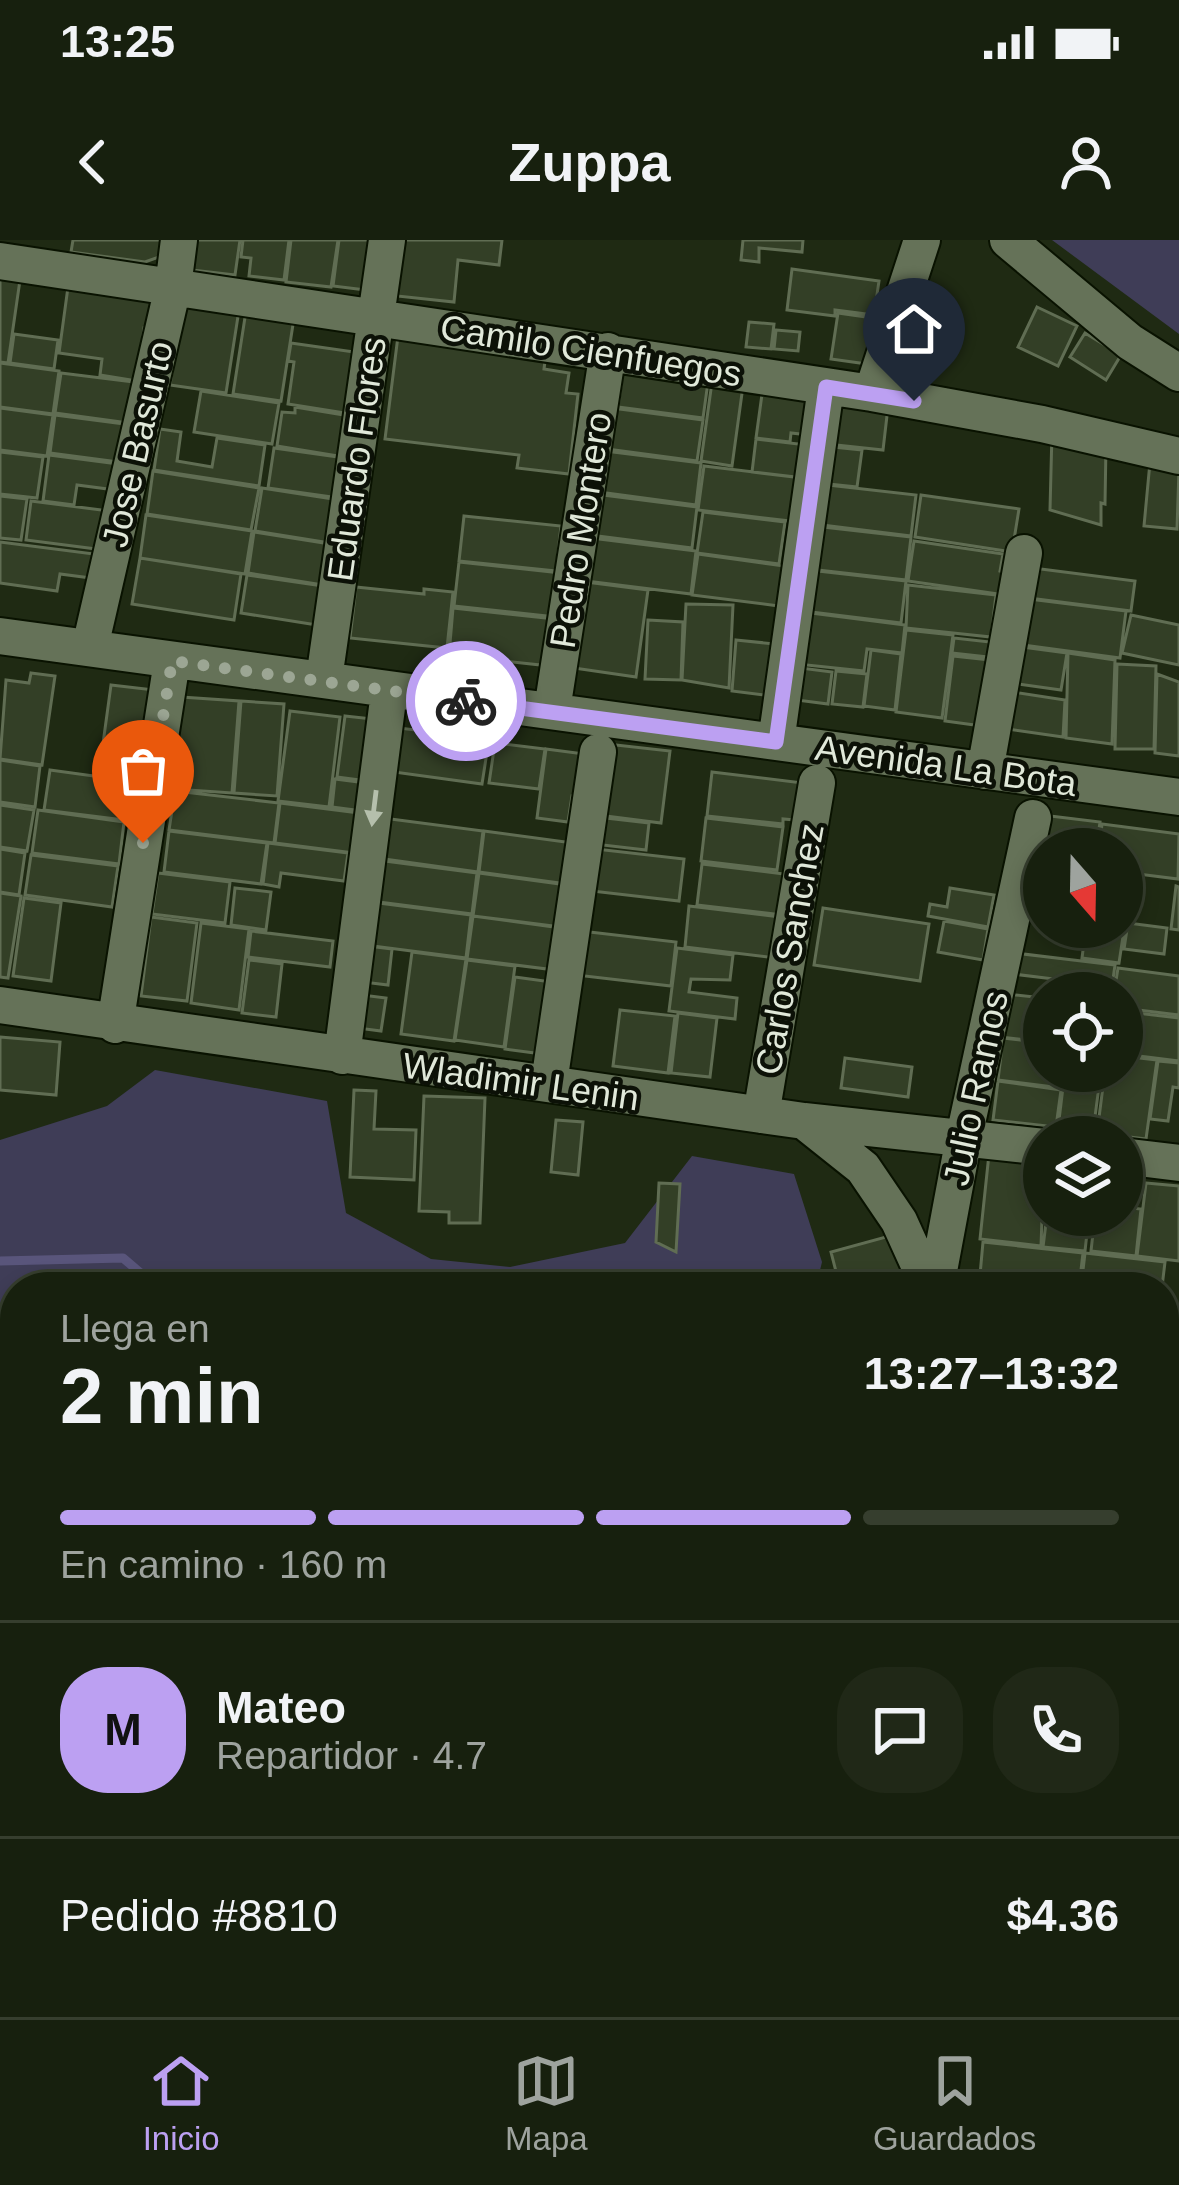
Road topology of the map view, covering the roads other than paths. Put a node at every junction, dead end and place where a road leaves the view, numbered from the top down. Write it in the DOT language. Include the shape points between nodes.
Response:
graph roads {
  1 [pos="178,240"];
  2 [pos="387,240"];
  3 [pos="922,240"];
  4 [pos="1008,240"];
  5 [pos="0,261"];
  6 [pos="173,287"];
  7 [pos="376,319"];
  8 [pos="608,351"];
  9 [pos="1179,374"];
  10 [pos="826,387"];
  11 [pos="872,393"];
  12 [pos="1179,456"];
  13 [pos="1024,553"];
  14 [pos="0,636"];
  15 [pos="90,647"];
  16 [pos="172,661"];
  17 [pos="324,679"];
  18 [pos="388,692"];
  19 [pos="552,710"];
  20 [pos="776,742"];
  21 [pos="598,752"];
  22 [pos="985,771"];
  23 [pos="817,783"];
  24 [pos="1179,797"];
  25 [pos="1033,818"];
  26 [pos="0,1006"];
  27 [pos="115,1025"];
  28 [pos="341,1056"];
  29 [pos="549,1083"];
  30 [pos="761,1115"];
  31 [pos="804,1121"];
  32 [pos="964,1137"];
  33 [pos="1023,1144"];
  34 [pos="1143,1159"];
  35 [pos="1179,1163"];
  36 [pos="924,1272"];
  37 [pos="935,1272"];
  1 -- 6 [label="street, Jose Basurto"];
  2 -- 7 [label="street, Eduardo Flores"];
  3 -- 11 [label="street"];
  4 -- 9 [label="street"];
  5 -- 6 [label="street, Camilo Cienfuegos"];
  6 -- 7 [label="street, Camilo Cienfuegos"];
  6 -- 15 [label="street, Jose Basurto"];
  7 -- 8 [label="street, Camilo Cienfuegos"];
  7 -- 17 [label="street, Eduardo Flores"];
  8 -- 10 [label="street, Camilo Cienfuegos"];
  8 -- 19 [label="street, Pedro Montero"];
  10 -- 11 [label="street, Camilo Cienfuegos"];
  10 -- 20 [label="street"];
  11 -- 12 [label="street, Camilo Cienfuegos"];
  13 -- 22 [label="street"];
  14 -- 15 [label="street, Avenida La Bota"];
  15 -- 16 [label="street, Avenida La Bota"];
  16 -- 17 [label="street, Avenida La Bota"];
  16 -- 27 [label="street"];
  17 -- 18 [label="street, Avenida La Bota"];
  18 -- 19 [label="street, Avenida La Bota"];
  18 -- 28 [label="street, one-way"];
  19 -- 20 [label="street, Avenida La Bota"];
  20 -- 22 [label="street, Avenida La Bota"];
  21 -- 29 [label="street"];
  22 -- 24 [label="street, Avenida La Bota"];
  23 -- 30 [label="street, Carlos Sanchez"];
  25 -- 32 [label="street, Julio Ramos"];
  26 -- 27 [label="street, Wladimir Lenin"];
  27 -- 28 [label="street, Wladimir Lenin"];
  28 -- 29 [label="street, Wladimir Lenin"];
  29 -- 30 [label="street, Wladimir Lenin"];
  30 -- 31 [label="street, Wladimir Lenin"];
  31 -- 32 [label="street, Wladimir Lenin"];
  31 -- 36 [label="street, Julio Ramos" via="863,1168"];
  32 -- 33 [label="street, Wladimir Lenin"];
  32 -- 37 [label="street, Julio Ramos"];
  34 -- 35 [label="street"];
}
